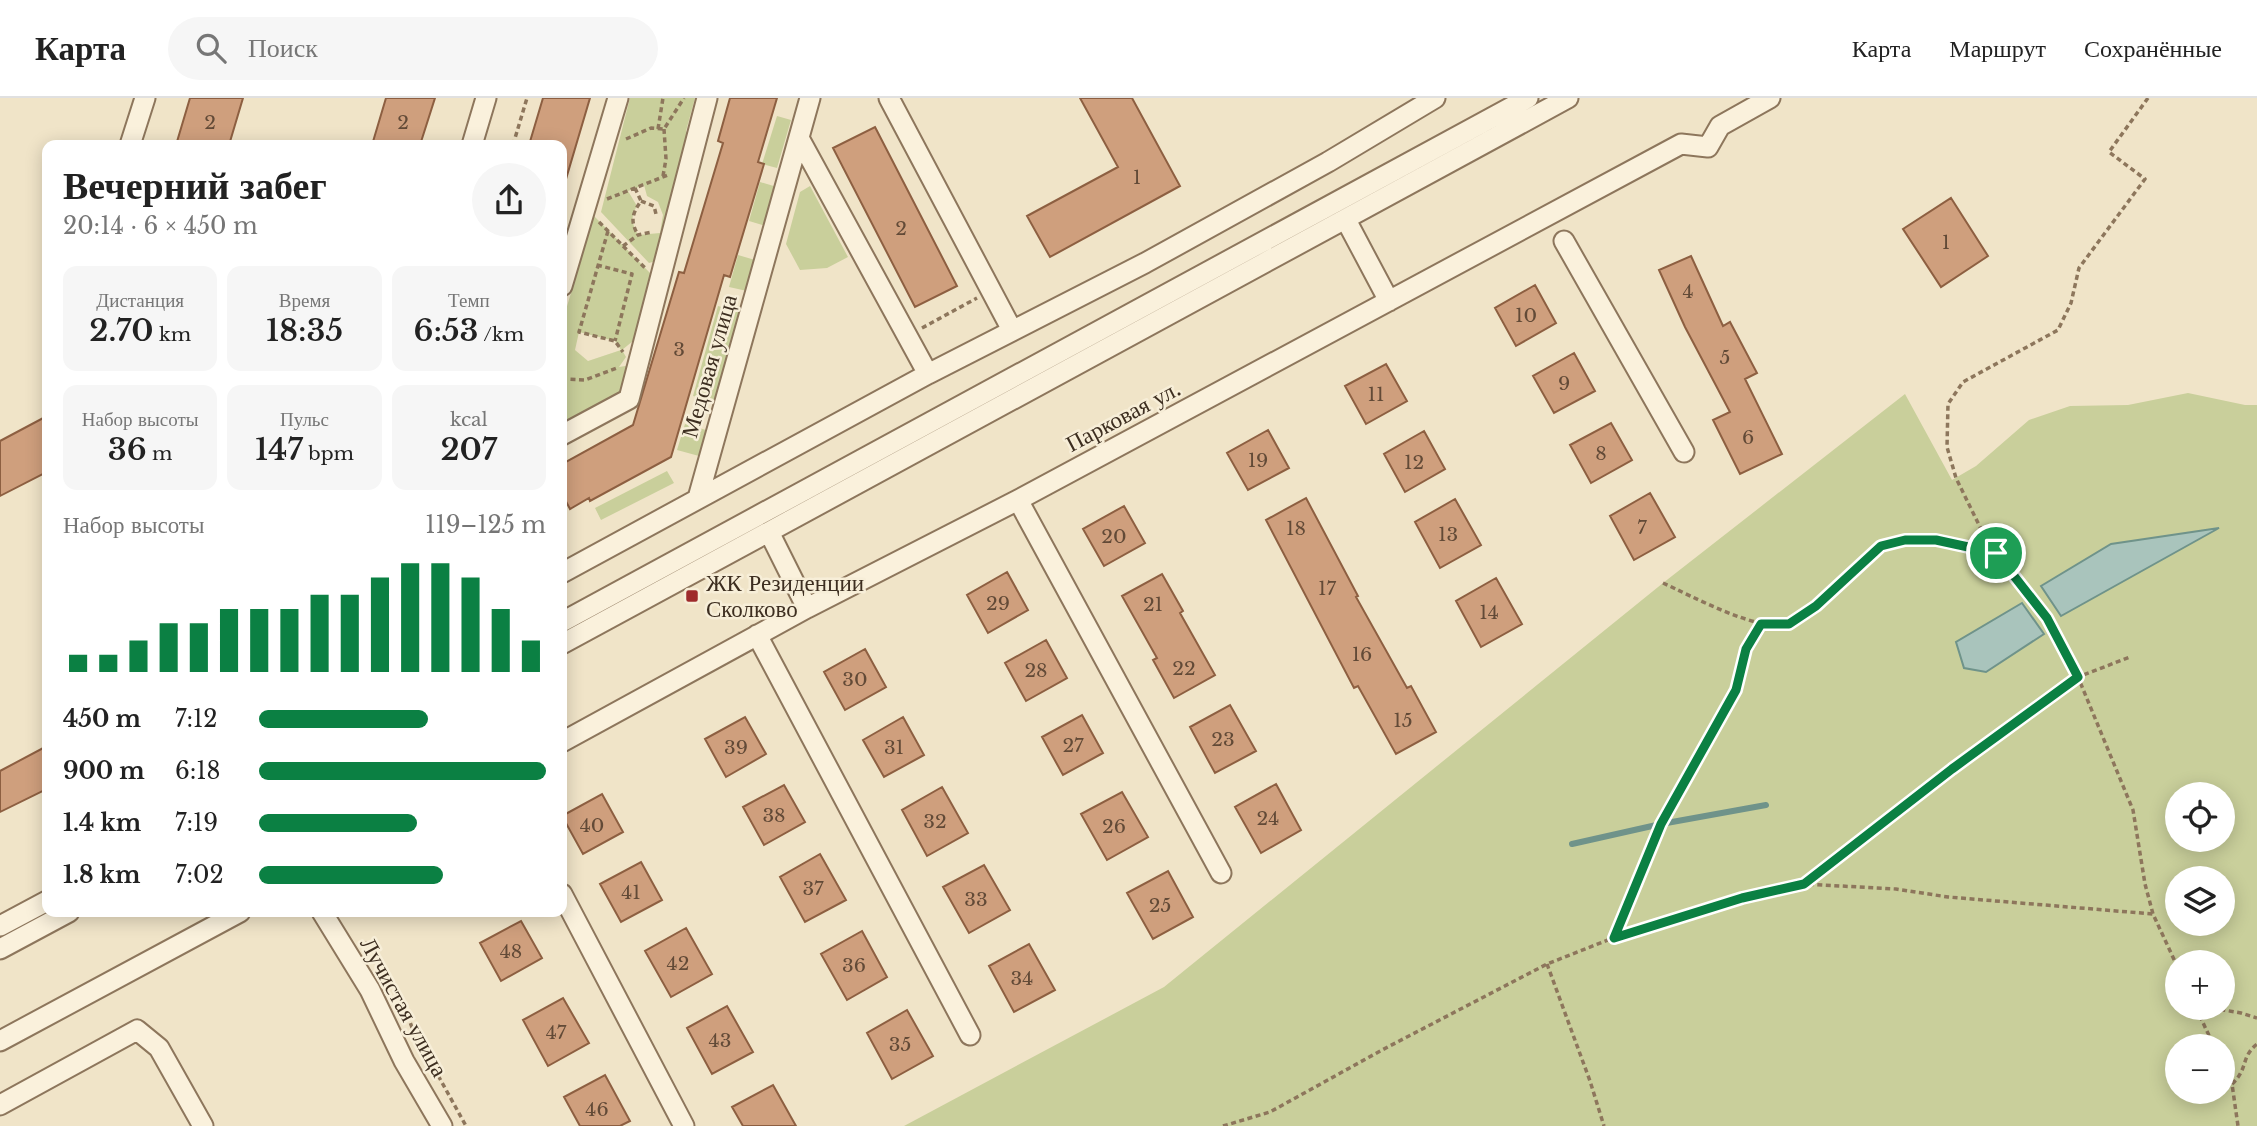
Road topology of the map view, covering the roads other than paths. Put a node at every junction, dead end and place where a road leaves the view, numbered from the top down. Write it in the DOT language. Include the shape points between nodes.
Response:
graph roads {
  1 [pos="145,98"];
  2 [pos="486,98"];
  3 [pos="618,98"];
  4 [pos="707,98"];
  5 [pos="810,98"];
  6 [pos="889,98"];
  7 [pos="1435,98"];
  8 [pos="1528,98"];
  9 [pos="1568,98"];
  10 [pos="1770,98"];
  11 [pos="799,138"];
  12 [pos="132,140"];
  13 [pos="473,140"];
  14 [pos="1346,220"];
  15 [pos="1564,241"];
  16 [pos="567,269"];
  17 [pos="1390,301"];
  18 [pos="1013,330"];
  19 [pos="928,374"];
  20 [pos="567,432"];
  21 [pos="1684,452"];
  22 [pos="698,498"];
  23 [pos="1018,500"];
  24 [pos="769,532"];
  25 [pos="567,570"];
  26 [pos="807,608"];
  27 [pos="567,619"];
  28 [pos="757,635"];
  29 [pos="567,641"];
  30 [pos="567,739"];
  31 [pos="1221,873"];
  32 [pos="42,904"];
  33 [pos="567,904"];
  34 [pos="60,917"];
  35 [pos="231,917"];
  36 [pos="325,917"];
  37 [pos="0,926"];
  38 [pos="0,949"];
  39 [pos="970,1035"];
  40 [pos="0,1041"];
  41 [pos="0,1105"];
  42 [pos="203,1126"];
  43 [pos="442,1126"];
  44 [pos="684,1126"];
  1 -- 12 [label="street"];
  2 -- 13 [label="street"];
  3 -- 16 [label="street"];
  4 -- 20 [label="street" via="689,167 661,231 659,282 634,354 629,399"];
  5 -- 11 [label="street, Медовая улица"];
  6 -- 18 [label="street"];
  7 -- 18 [label="street" via="1158,256"];
  8 -- 27 [label="street"];
  9 -- 14 [label="street"];
  10 -- 17 [label="street, Парковая ул." via="1720,126 1709,147 1681,144"];
  11 -- 19 [label="street"];
  11 -- 22 [label="street, Медовая улица"];
  14 -- 17 [label="street"];
  14 -- 24 [label="street"];
  15 -- 21 [label="street"];
  17 -- 23 [label="street, Парковая ул."];
  18 -- 19 [label="street"];
  19 -- 22 [label="street"];
  22 -- 25 [label="street"];
  23 -- 26 [label="street, Парковая ул."];
  23 -- 31 [label="street"];
  24 -- 26 [label="street"];
  24 -- 29 [label="street"];
  26 -- 28 [label="street, Парковая ул."];
  28 -- 30 [label="street, Парковая ул."];
  28 -- 39 [label="street"];
  32 -- 37 [label="street"];
  33 -- 44 [label="street"];
  34 -- 38 [label="street"];
  35 -- 40 [label="street"];
  36 -- 43 [label="street, Лучистая улица" via="370,990"];
  41 -- 42 [label="street" via="137,1030 159,1048"];
}
